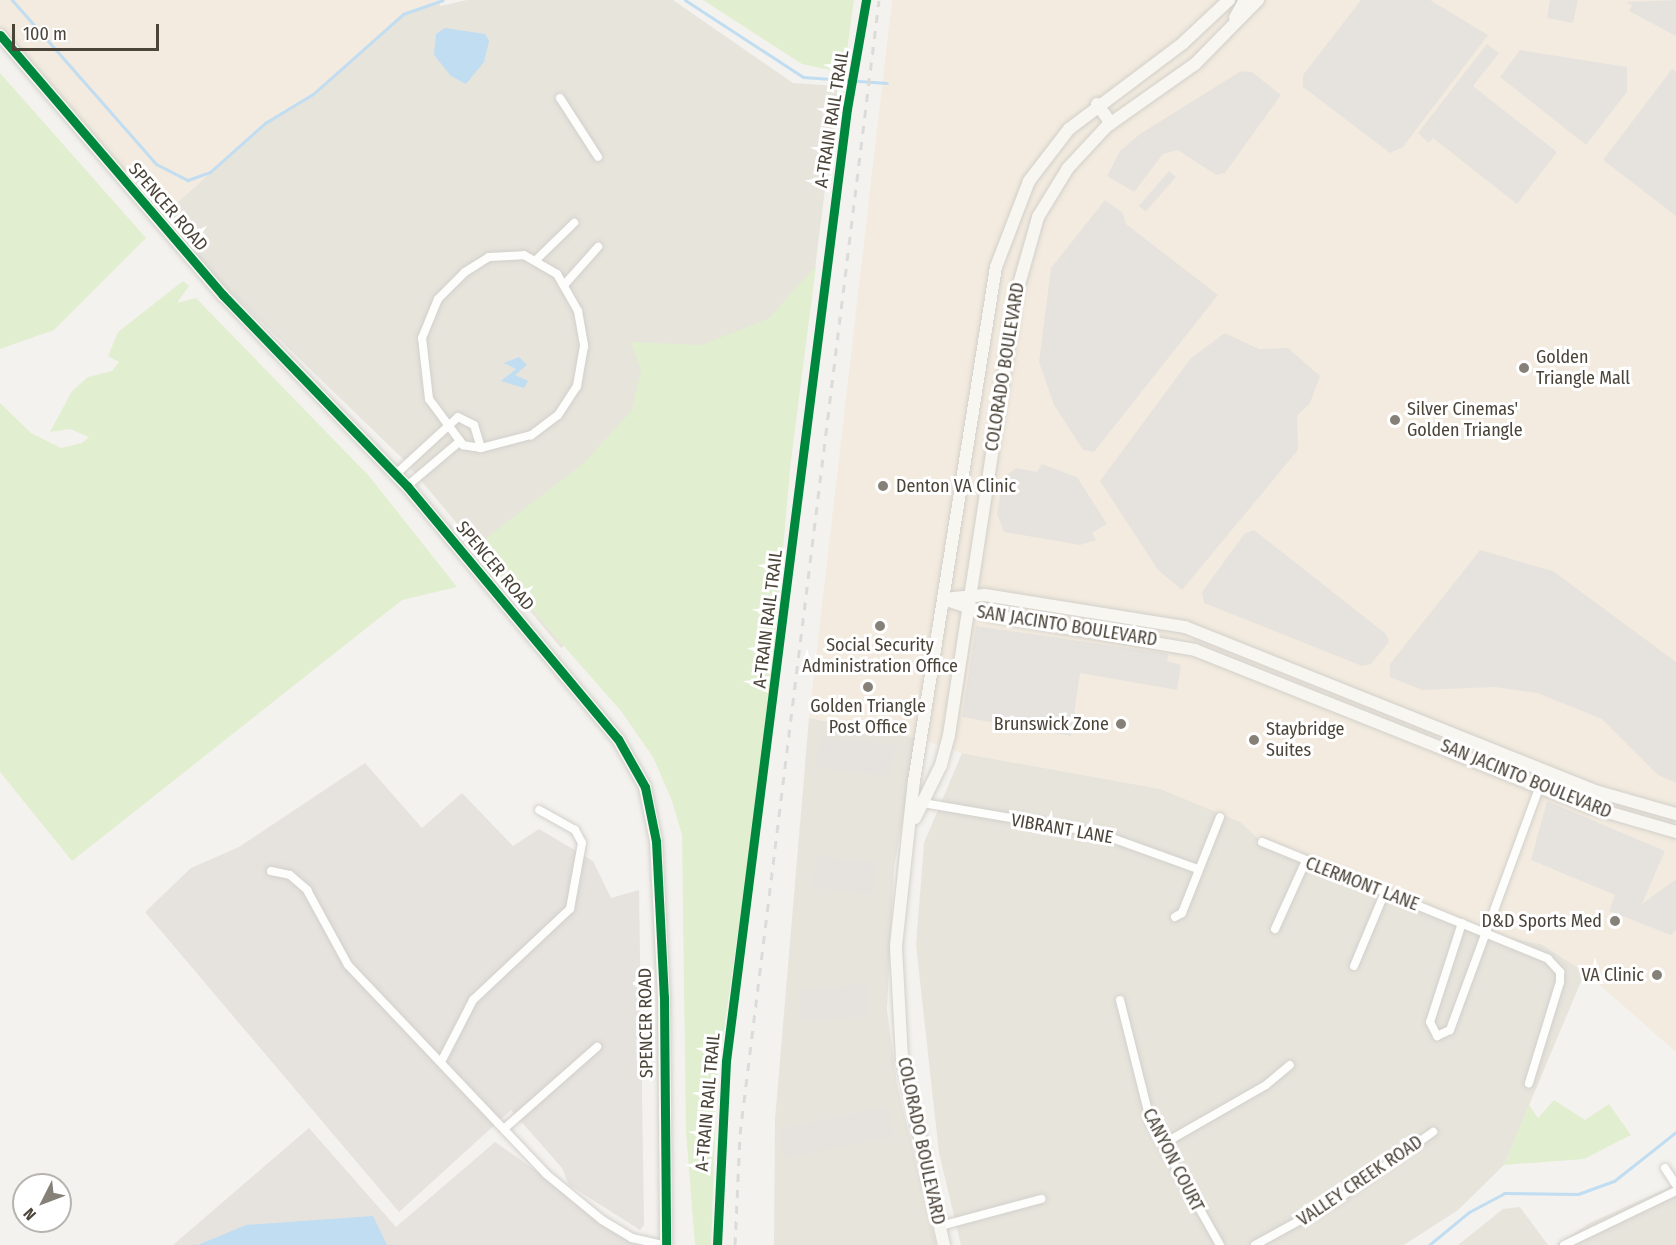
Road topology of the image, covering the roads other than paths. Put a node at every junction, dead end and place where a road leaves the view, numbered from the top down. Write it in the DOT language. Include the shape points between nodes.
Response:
graph roads {
  1 [pos="1229,0"];
  2 [pos="1245,0"];
  3 [pos="1258,0"];
  4 [pos="0,35"];
  5 [pos="1195,64"];
  6 [pos="560,99"];
  7 [pos="1097,104"];
  8 [pos="1111,123"];
  9 [pos="598,157"];
  10 [pos="574,223"];
  11 [pos="598,247"];
  12 [pos="537,259"];
  13 [pos="565,284"];
  14 [pos="449,430"];
  15 [pos="459,442"];
  16 [pos="481,448"];
  17 [pos="396,474"];
  18 [pos="407,486"];
  19 [pos="969,594"];
  20 [pos="944,599"];
  21 [pos="967,610"];
  22 [pos="1083,610"];
  23 [pos="1099,613"];
  24 [pos="1088,629"];
  25 [pos="1333,684"];
  26 [pos="1327,701"];
  27 [pos="1528,762"];
  28 [pos="1542,767"];
  29 [pos="1522,777"];
  30 [pos="1540,784"];
  31 [pos="923,803"];
  32 [pos="539,810"];
  33 [pos="1676,814"];
  34 [pos="1220,817"];
  35 [pos="912,822"];
  36 [pos="1676,831"];
  37 [pos="1262,842"];
  38 [pos="1305,862"];
  39 [pos="1198,869"];
  40 [pos="271,871"];
  41 [pos="1384,892"];
  42 [pos="1175,917"];
  43 [pos="1462,923"];
  44 [pos="1275,929"];
  45 [pos="1483,932"];
  46 [pos="1354,966"];
  47 [pos="1120,1000"];
  48 [pos="597,1047"];
  49 [pos="441,1062"];
  50 [pos="1290,1065"];
  51 [pos="1529,1083"];
  52 [pos="505,1128"];
  53 [pos="1433,1132"];
  54 [pos="1163,1144"];
  55 [pos="1665,1168"];
  56 [pos="1676,1185"];
  57 [pos="1676,1191"];
  58 [pos="1041,1199"];
  59 [pos="940,1226"];
  60 [pos="664,1245"];
  61 [pos="944,1245"];
  62 [pos="1220,1245"];
  63 [pos="1255,1245"];
  64 [pos="1564,1245"];
  1 -- 7 [label="street, COLORADO BOULEVARD" via="1182,43"];
  2 -- 5 [label="street"];
  3 -- 5 [label="street, COLORADO BOULEVARD"];
  4 -- 17 [label="street, SPENCER ROAD" via="215,287"];
  5 -- 8 [label="street, COLORADO BOULEVARD"];
  6 -- 9 [label="street"];
  7 -- 8 [label="street"];
  7 -- 20 [label="street, COLORADO BOULEVARD" via="1069,129 1029,181 1005,236 985,330"];
  8 -- 19 [label="street, COLORADO BOULEVARD" via="1068,168 1030,237"];
  10 -- 12 [label="street"];
  11 -- 13 [label="street"];
  12 -- 13 [label="street"];
  12 -- 14 [label="street" via="512,254 481,261 453,282 432,309 422,338 422,370 432,405"];
  13 -- 16 [label="street" via="584,337 572,395 540,430"];
  14 -- 15 [label="street"];
  14 -- 16 [label="street" via="464,416 474,425"];
  14 -- 17 [label="street"];
  15 -- 16 [label="street"];
  15 -- 18 [label="street"];
  17 -- 18 [label="street, SPENCER ROAD"];
  18 -- 60 [label="street, SPENCER ROAD" via="618,739 645,787 656,841 664,1003"];
  19 -- 20 [label="street, SAN JACINTO BOULEVARD"];
  19 -- 21 [label="street, COLORADO BOULEVARD"];
  19 -- 22 [label="street, SAN JACINTO BOULEVARD"];
  20 -- 21 [label="street, SAN JACINTO BOULEVARD"];
  20 -- 35 [label="street, COLORADO BOULEVARD"];
  21 -- 24 [label="street, SAN JACINTO BOULEVARD"];
  21 -- 31 [label="street, COLORADO BOULEVARD" via="949,735"];
  22 -- 23 [label="street, SAN JACINTO BOULEVARD"];
  22 -- 24 [label="street"];
  23 -- 24 [label="street"];
  23 -- 25 [label="street, SAN JACINTO BOULEVARD" via="1185,627"];
  24 -- 26 [label="street, SAN JACINTO BOULEVARD" via="1171,643"];
  25 -- 26 [label="street"];
  25 -- 27 [label="street, SAN JACINTO BOULEVARD"];
  26 -- 29 [label="street, SAN JACINTO BOULEVARD"];
  27 -- 28 [label="street, SAN JACINTO BOULEVARD"];
  27 -- 29 [label="street"];
  28 -- 30 [label="street"];
  28 -- 33 [label="street, SAN JACINTO BOULEVARD" via="1595,791"];
  29 -- 30 [label="street, SAN JACINTO BOULEVARD"];
  30 -- 36 [label="street, SAN JACINTO BOULEVARD" via="1590,807"];
  30 -- 45 [label="street"];
  31 -- 35 [label="street, COLORADO BOULEVARD"];
  31 -- 39 [label="street, VIBRANT LANE" via="946,810 1098,833"];
  32 -- 49 [label="street" via="575,830 582,843 570,909 473,1000"];
  34 -- 39 [label="street"];
  35 -- 59 [label="street, COLORADO BOULEVARD" via="900,903 896,998 908,1095"];
  37 -- 38 [label="street, CLERMONT LANE"];
  38 -- 41 [label="street, CLERMONT LANE"];
  38 -- 44 [label="street"];
  39 -- 42 [label="street" via="1182,913"];
  40 -- 49 [label="street" via="290,875 307,890 348,965"];
  41 -- 43 [label="street, CLERMONT LANE"];
  41 -- 46 [label="street"];
  43 -- 45 [label="street, CLERMONT LANE"];
  43 -- 45 [label="street" via="1430,1022 1437,1036 1450,1030"];
  45 -- 51 [label="street, CLERMONT LANE" via="1548,959 1560,972"];
  47 -- 54 [label="street, CANYON COURT" via="1142,1098"];
  48 -- 52 [label="street"];
  49 -- 52 [label="street"];
  50 -- 54 [label="street" via="1266,1085"];
  52 -- 60 [label="street" via="579,1204 632,1238"];
  53 -- 63 [label="street, VALLEY CREEK ROAD" via="1336,1200"];
  54 -- 62 [label="street, CANYON COURT"];
  55 -- 56 [label="street"];
  57 -- 64 [label="street"];
  58 -- 59 [label="street"];
  59 -- 61 [label="street, COLORADO BOULEVARD"];
}
